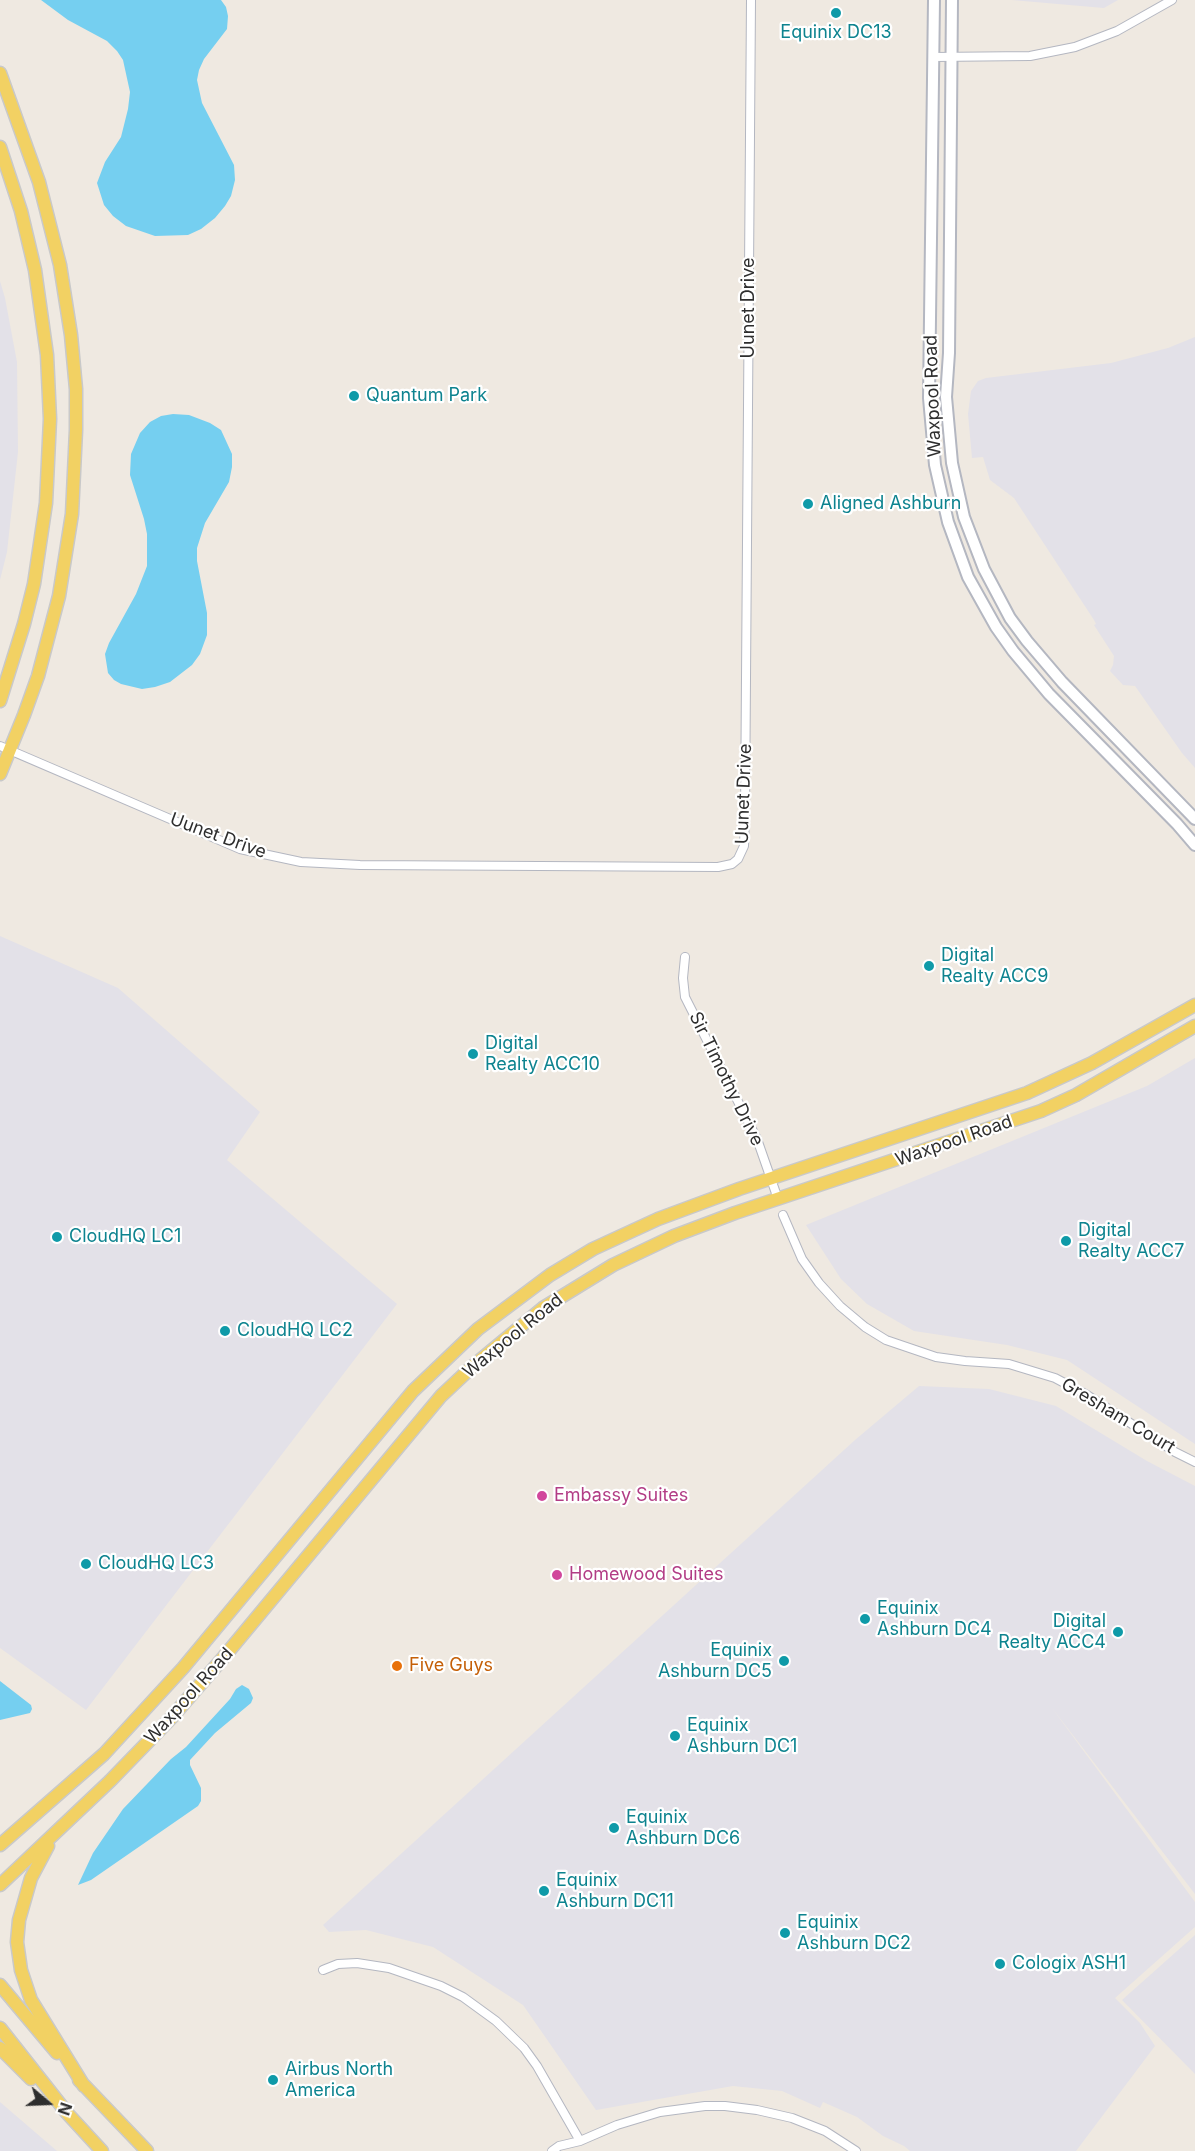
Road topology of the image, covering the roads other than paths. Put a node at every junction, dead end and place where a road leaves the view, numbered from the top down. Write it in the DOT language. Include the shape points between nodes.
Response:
graph roads {
  1 [pos="751,0"];
  2 [pos="934,0"];
  3 [pos="952,0"];
  4 [pos="1172,0"];
  5 [pos="934,57"];
  6 [pos="951,57"];
  7 [pos="0,73"];
  8 [pos="0,147"];
  9 [pos="0,701"];
  10 [pos="5,749"];
  11 [pos="0,774"];
  12 [pos="1195,819"];
  13 [pos="1195,845"];
  14 [pos="685,957"];
  15 [pos="1195,1005"];
  16 [pos="1195,1026"];
  17 [pos="771,1179"];
  18 [pos="778,1199"];
  19 [pos="783,1215"];
  20 [pos="1195,1462"];
  21 [pos="54,1834"];
  22 [pos="0,1845"];
  23 [pos="0,1886"];
  24 [pos="323,1970"];
  25 [pos="0,1985"];
  26 [pos="0,2028"];
  27 [pos="0,2048"];
  28 [pos="84,2086"];
  29 [pos="67,2113"];
  30 [pos="580,2141"];
  31 [pos="102,2151"];
  32 [pos="147,2151"];
  33 [pos="552,2151"];
  34 [pos="574,2151"];
  35 [pos="856,2151"];
  1 -- 10 [label="street, Uunet Drive" via="745,814 744,846 738,859 718,867 301,862 240,849"];
  2 -- 5 [label="main road, Waxpool Road"];
  3 -- 6 [label="main road, Waxpool Road"];
  4 -- 6 [label="street" via="1117,31 1076,48 1030,56"];
  5 -- 6 [label="street"];
  5 -- 13 [label="main road, Waxpool Road" via="930,398 935,465 957,550 996,627 1013,651 1049,694"];
  6 -- 12 [label="main road, Waxpool Road" via="946,397 952,463 964,517 984,569 1026,641"];
  7 -- 10 [label="main road" via="51,225 67,302 76,389 75,472 65,565 38,676"];
  8 -- 9 [label="main road" via="35,270 47,355 50,419 46,503 35,574"];
  10 -- 11 [label="main road"];
  14 -- 17 [label="street, Sir Timothy Drive" via="685,997 757,1139"];
  15 -- 17 [label="main road, Waxpool Road" via="1092,1063 1027,1093"];
  16 -- 18 [label="main road, Waxpool Road" via="1041,1111"];
  17 -- 18 [label="street, Sir Timothy Drive"];
  17 -- 22 [label="main road, Waxpool Road" via="658,1219 593,1249 550,1275 471,1335 413,1391 150,1705 104,1754"];
  18 -- 21 [label="main road, Waxpool Road" via="674,1236 613,1265 543,1308 473,1366 404,1439 172,1717"];
  19 -- 20 [label="street, Gresham Court" via="802,1259 819,1283 840,1306 886,1340 936,1357 1009,1364 1055,1378"];
  21 -- 23 [label="main road, Waxpool Road"];
  21 -- 28 [label="main road" via="25,1894 17,1942 31,2000"];
  24 -- 30 [label="street" via="338,1964 388,1968 463,1997 524,2048"];
  25 -- 28 [label="main road"];
  26 -- 29 [label="main road"];
  27 -- 29 [label="main road"];
  28 -- 32 [label="main road"];
  29 -- 31 [label="main road"];
  30 -- 33 [label="street"];
  30 -- 34 [label="street"];
  30 -- 35 [label="street" via="660,2112 725,2106 792,2118 825,2131"];
}
